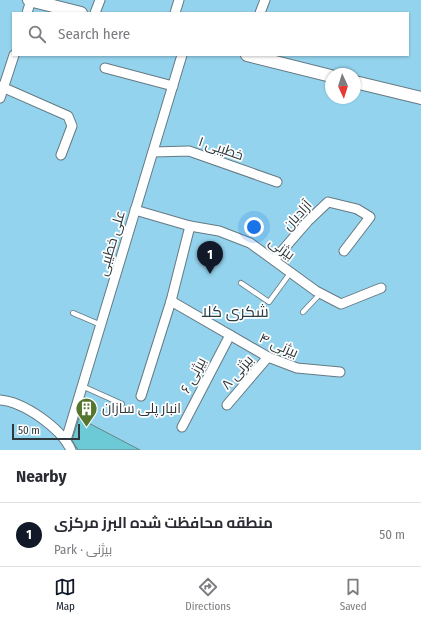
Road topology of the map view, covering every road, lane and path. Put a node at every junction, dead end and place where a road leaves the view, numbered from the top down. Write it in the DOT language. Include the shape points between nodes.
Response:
graph roads {
  1 [pos="100,0"];
  2 [pos="179,0"];
  3 [pos="265,0"];
  4 [pos="34,1"];
  5 [pos="28,12"];
  6 [pos="77,12"];
  7 [pos="95,12"];
  8 [pos="175,12"];
  9 [pos="260,12"];
  10 [pos="14,56"];
  11 [pos="182,56"];
  12 [pos="251,56"];
  13 [pos="105,68"];
  14 [pos="325,74"];
  15 [pos="361,83"];
  16 [pos="173,86"];
  17 [pos="2,87"];
  18 [pos="0,98"];
  19 [pos="421,98"];
  20 [pos="153,152"];
  21 [pos="61,155"];
  22 [pos="277,182"];
  23 [pos="135,210"];
  24 [pos="190,226"];
  25 [pos="344,251"];
  26 [pos="275,260"];
  27 [pos="291,272"];
  28 [pos="241,283"];
  29 [pos="381,288"];
  30 [pos="321,293"];
  31 [pos="171,301"];
  32 [pos="303,312"];
  33 [pos="74,313"];
  34 [pos="101,325"];
  35 [pos="230,335"];
  36 [pos="268,357"];
  37 [pos="340,372"];
  38 [pos="82,386"];
  39 [pos="141,396"];
  40 [pos="0,400"];
  41 [pos="122,404"];
  42 [pos="228,404"];
  43 [pos="182,427"];
  44 [pos="66,440"];
  45 [pos="71,450"];
  1 -- 7 [label="street"];
  2 -- 8 [label="street"];
  3 -- 9 [label="street"];
  4 -- 5 [label="street"];
  4 -- 6 [label="street"];
  10 -- 17 [label="street"];
  11 -- 16 [label="street, علی خطیبی"];
  12 -- 14 [label="street"];
  13 -- 16 [label="street"];
  15 -- 19 [label="street"];
  16 -- 20 [label="street, علی خطیبی"];
  17 -- 18 [label="street"];
  17 -- 21 [label="street" via="68,116 72,126"];
  20 -- 22 [label="street, خطیبی ۱" via="189,151"];
  20 -- 23 [label="street, علی خطیبی"];
  23 -- 24 [label="street, بیژنی"];
  23 -- 34 [label="street, علی خطیبی"];
  24 -- 26 [label="street, بیژنی" via="219,232 250,243"];
  24 -- 31 [label="street"];
  25 -- 26 [label="street, آزادیان" via="370,216 356,209 328,202"];
  26 -- 27 [label="street, بیژنی"];
  27 -- 28 [label="lane" via="269,302"];
  27 -- 30 [label="street, بیژنی"];
  29 -- 30 [label="street, بیژنی" via="344,307"];
  30 -- 32 [label="lane"];
  31 -- 35 [label="street, بیژنی ۴"];
  31 -- 39 [label="street"];
  33 -- 34 [label="lane"];
  34 -- 38 [label="street, علی خطیبی"];
  35 -- 36 [label="street, بیژنی ۴"];
  35 -- 43 [label="street, بیژنی ۶"];
  36 -- 37 [label="street, بیژنی ۴" via="297,368"];
  36 -- 42 [label="street, بیژنی ۸"];
  38 -- 41 [label="lane"];
  38 -- 44 [label="street, علی خطیبی"];
  40 -- 44 [label="street" via="31,411"];
  44 -- 45 [label="street"];
}
